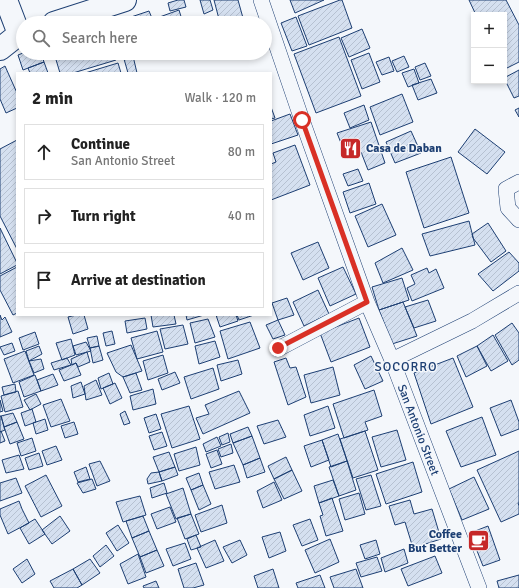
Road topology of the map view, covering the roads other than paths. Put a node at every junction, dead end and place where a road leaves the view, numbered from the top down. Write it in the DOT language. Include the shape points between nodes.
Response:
graph roads {
  1 [pos="6,0"];
  2 [pos="125,0"];
  3 [pos="261,0"];
  4 [pos="76,16"];
  5 [pos="266,16"];
  6 [pos="16,23"];
  7 [pos="272,32"];
  8 [pos="16,38"];
  9 [pos="0,49"];
  10 [pos="519,182"];
  11 [pos="519,220"];
  12 [pos="519,293"];
  13 [pos="367,302"];
  14 [pos="278,348"];
  15 [pos="392,360"];
  16 [pos="479,588"];
  1 -- 6 [label="main road"];
  2 -- 4 [label="main road"];
  3 -- 5 [label="street, San Antonio Street"];
  7 -- 13 [label="street, San Antonio Street"];
  8 -- 9 [label="main road"];
  10 -- 11 [label="street" via="506,189 508,208"];
  12 -- 15 [label="street" via="472,321"];
  13 -- 14 [label="street"];
  13 -- 15 [label="street, San Antonio Street"];
  15 -- 16 [label="street, San Antonio Street"];
}
